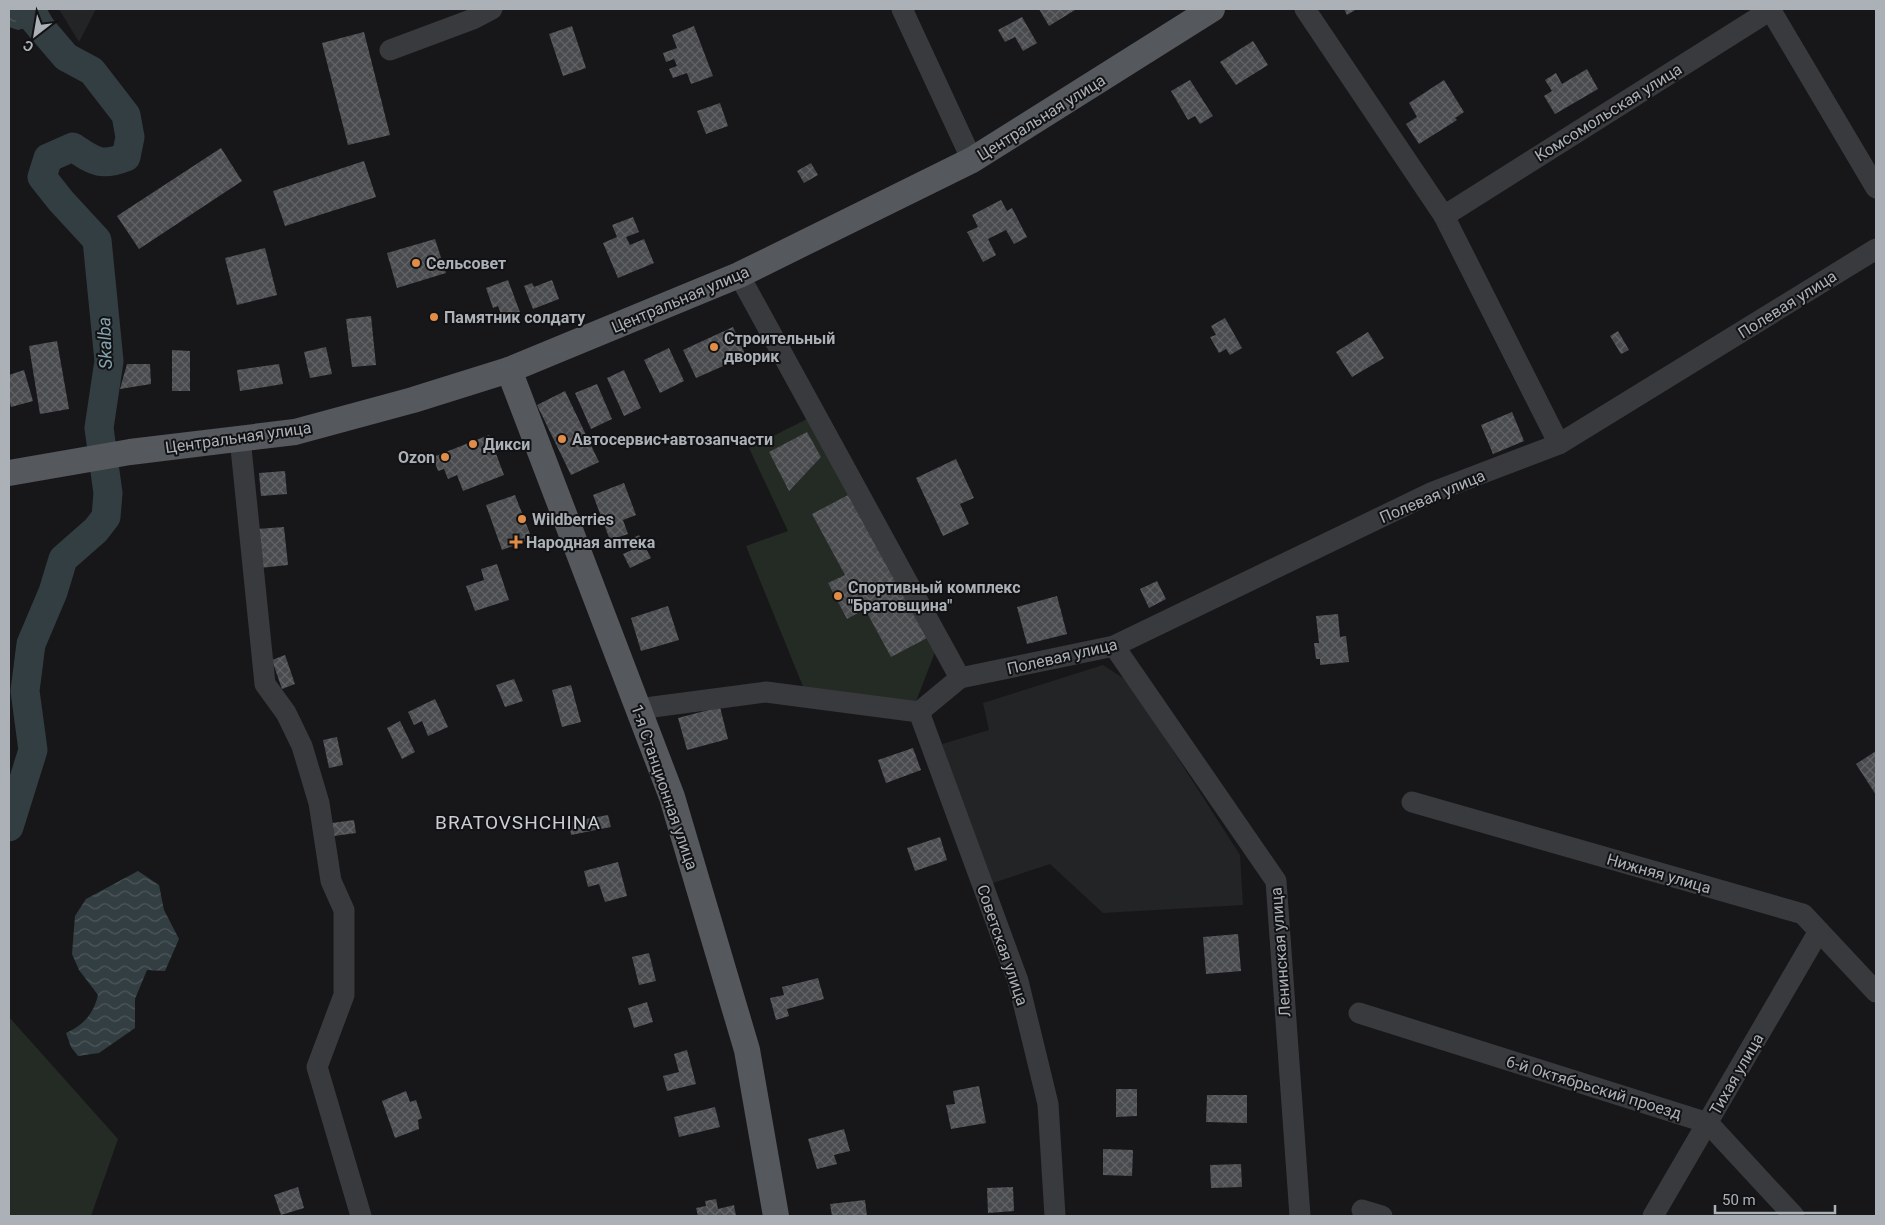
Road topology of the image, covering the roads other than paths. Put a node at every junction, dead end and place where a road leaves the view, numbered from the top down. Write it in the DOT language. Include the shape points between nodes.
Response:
graph roads {
  1 [pos="492,9"];
  2 [pos="902,9"];
  3 [pos="1212,9"];
  4 [pos="1305,9"];
  5 [pos="1771,9"];
  6 [pos="390,50"];
  7 [pos="972,160"];
  8 [pos="1876,188"];
  9 [pos="1444,216"];
  10 [pos="1876,249"];
  11 [pos="739,275"];
  12 [pos="509,370"];
  13 [pos="240,438"];
  14 [pos="1559,444"];
  15 [pos="9,473"];
  16 [pos="1114,646"];
  17 [pos="960,678"];
  18 [pos="638,709"];
  19 [pos="919,712"];
  20 [pos="1412,802"];
  21 [pos="1819,930"];
  22 [pos="1876,992"];
  23 [pos="1359,1014"];
  24 [pos="1708,1123"];
  25 [pos="360,1216"];
  26 [pos="776,1216"];
  27 [pos="1055,1216"];
  28 [pos="1300,1216"];
  29 [pos="1653,1216"];
  30 [pos="1794,1216"];
  1 -- 6 [label="street"];
  2 -- 7 [label="street"];
  3 -- 7 [label="main road, Центральная улица"];
  4 -- 9 [label="street"];
  5 -- 8 [label="street"];
  5 -- 9 [label="street, Комсомольская улица"];
  7 -- 11 [label="main road, Центральная улица"];
  9 -- 14 [label="street"];
  10 -- 14 [label="street, Полевая улица"];
  11 -- 12 [label="main road, Центральная улица"];
  11 -- 17 [label="street"];
  12 -- 13 [label="main road, Центральная улица" via="295,432"];
  12 -- 18 [label="main road, 1-я Станционная улица"];
  13 -- 15 [label="main road, Центральная улица" via="130,452"];
  13 -- 25 [label="street" via="265,684 286,713 302,746 316,793 331,881 344,910 344,995 317,1067"];
  14 -- 16 [label="street, Полевая улица" via="1433,492"];
  16 -- 17 [label="street, Полевая улица"];
  16 -- 28 [label="street, Ленинская улица" via="1276,881"];
  17 -- 19 [label="street"];
  18 -- 19 [label="street" via="766,692"];
  18 -- 26 [label="main road, 1-я Станционная улица" via="672,797 746,1050"];
  19 -- 27 [label="street, Советская улица" via="1018,981 1048,1104"];
  20 -- 21 [label="street, Нижняя улица" via="1803,914"];
  21 -- 22 [label="street, Нижняя улица"];
  21 -- 24 [label="street, Тихая улица"];
  23 -- 24 [label="street, 6-й Октябрьский проезд"];
  24 -- 29 [label="street, Тихая улица"];
  24 -- 30 [label="street, 6-й Октябрьский проезд"];
}
